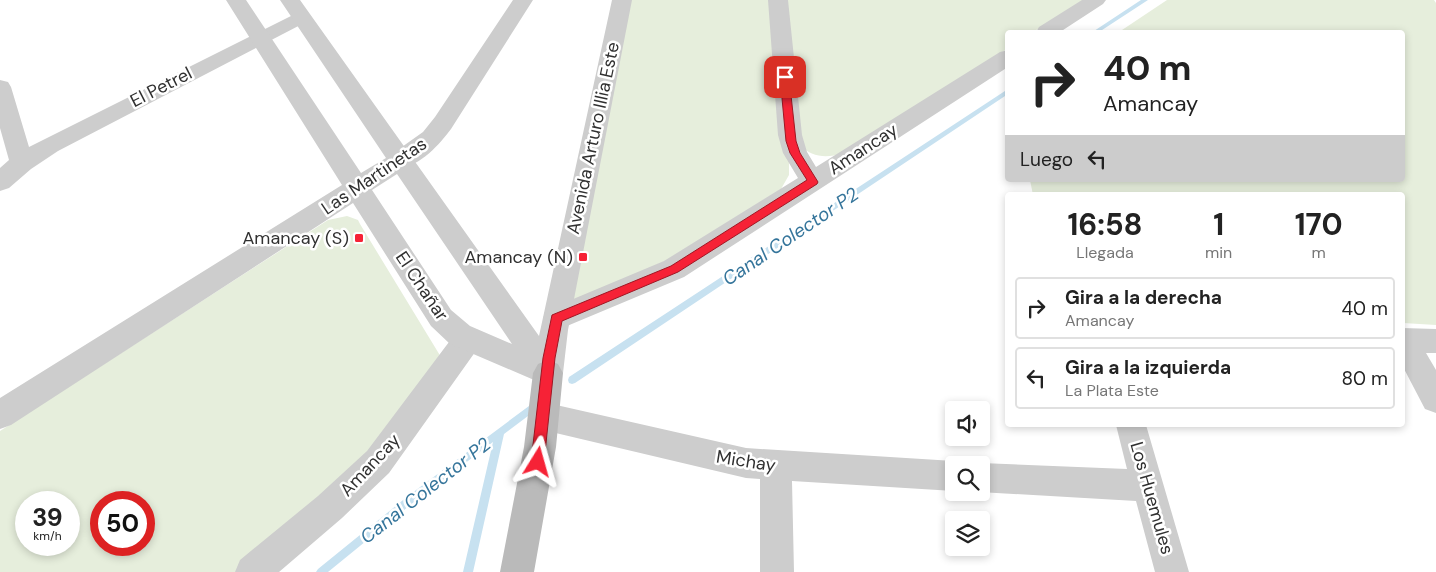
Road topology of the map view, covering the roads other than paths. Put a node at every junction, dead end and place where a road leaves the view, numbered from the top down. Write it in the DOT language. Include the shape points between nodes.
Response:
graph roads {
  1 [pos="236,0"];
  2 [pos="523,0"];
  3 [pos="622,0"];
  4 [pos="778,0"];
  5 [pos="1096,0"];
  6 [pos="296,8"];
  7 [pos="1049,30"];
  8 [pos="260,36"];
  9 [pos="1005,59"];
  10 [pos="0,87"];
  11 [pos="401,160"];
  12 [pos="22,162"];
  13 [pos="0,182"];
  14 [pos="813,182"];
  15 [pos="357,188"];
  16 [pos="557,318"];
  17 [pos="468,340"];
  18 [pos="1405,340"];
  19 [pos="1436,341"];
  20 [pos="1405,344"];
  21 [pos="548,373"];
  22 [pos="1436,399"];
  23 [pos="0,415"];
  24 [pos="544,416"];
  25 [pos="1132,427"];
  26 [pos="776,467"];
  27 [pos="945,476"];
  28 [pos="990,478"];
  29 [pos="1148,486"];
  30 [pos="252,572"];
  31 [pos="516,572"];
  32 [pos="777,572"];
  33 [pos="1172,572"];
  1 -- 8 [label="street, El Chañar"];
  2 -- 11 [label="street, Las Martinetas" via="443,123 430,138"];
  3 -- 16 [label="street, Avenida Arturo Illia Este"];
  4 -- 14 [label="street" via="790,135 795,153"];
  5 -- 7 [label="street"];
  6 -- 8 [label="street, El Petrel"];
  6 -- 11 [label="street"];
  8 -- 12 [label="street, El Petrel"];
  8 -- 15 [label="street, El Chañar"];
  9 -- 14 [label="street, Amancay"];
  10 -- 12 [label="street"];
  11 -- 15 [label="street, Las Martinetas"];
  11 -- 21 [label="street"];
  12 -- 13 [label="street, El Petrel"];
  14 -- 16 [label="street, Amancay" via="674,269"];
  15 -- 17 [label="street, El Chañar" via="441,318"];
  15 -- 23 [label="street, Las Martinetas"];
  16 -- 21 [label="street, Avenida Arturo Illia Este"];
  17 -- 21 [label="street, El Chañar"];
  17 -- 30 [label="street, Amancay" via="378,462"];
  18 -- 19 [label="street"];
  20 -- 22 [label="street"];
  21 -- 24 [label="main road, Avenida Arturo Illia Este"];
  24 -- 26 [label="street, Michay" via="732,461"];
  24 -- 31 [label="main road, Avenida Arturo Illia Este"];
  25 -- 29 [label="street, Los Huemules"];
  26 -- 27 [label="street, Michay"];
  26 -- 32 [label="street"];
  28 -- 29 [label="street"];
  29 -- 33 [label="street, Los Huemules"];
}
